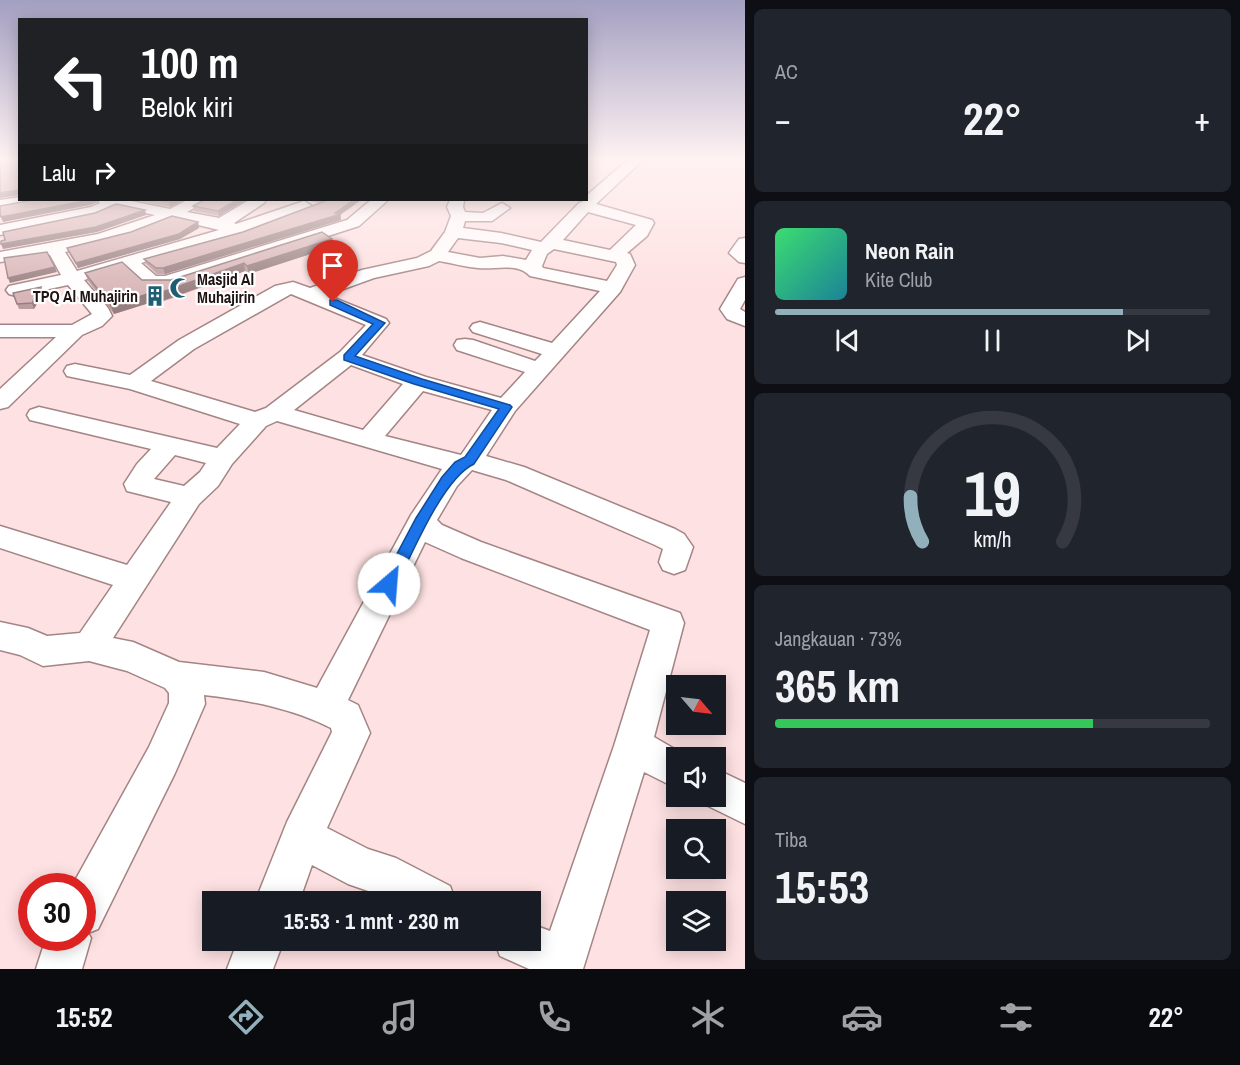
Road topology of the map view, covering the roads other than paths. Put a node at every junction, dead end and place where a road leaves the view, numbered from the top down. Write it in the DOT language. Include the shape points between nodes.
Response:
graph roads {
  1 [pos="106,204"];
  2 [pos="133,204"];
  3 [pos="190,204"];
  4 [pos="254,204"];
  5 [pos="295,204"];
  6 [pos="375,204"];
  7 [pos="585,206"];
  8 [pos="502,208"];
  9 [pos="174,213"];
  10 [pos="456,216"];
  11 [pos="229,227"];
  12 [pos="0,230"];
  13 [pos="745,243"];
  14 [pos="548,245"];
  15 [pos="55,249"];
  16 [pos="260,252"];
  17 [pos="437,255"];
  18 [pos="613,256"];
  19 [pos="0,257"];
  20 [pos="745,258"];
  21 [pos="128,261"];
  22 [pos="532,267"];
  23 [pos="745,283"];
  24 [pos="77,284"];
  25 [pos="613,288"];
  26 [pos="8,290"];
  27 [pos="311,294"];
  28 [pos="745,320"];
  29 [pos="480,328"];
  30 [pos="0,331"];
  31 [pos="75,331"];
  32 [pos="465,345"];
  33 [pos="556,351"];
  34 [pos="348,357"];
  35 [pos="540,369"];
  36 [pos="75,371"];
  37 [pos="0,381"];
  38 [pos="23,381"];
  39 [pos="418,382"];
  40 [pos="135,383"];
  41 [pos="0,402"];
  42 [pos="506,407"];
  43 [pos="39,415"];
  44 [pos="266,417"];
  45 [pos="369,439"];
  46 [pos="169,446"];
  47 [pos="223,458"];
  48 [pos="465,463"];
  49 [pos="189,497"];
  50 [pos="421,522"];
  51 [pos="0,537"];
  52 [pos="674,562"];
  53 [pos="133,579"];
  54 [pos="0,636"];
  55 [pos="89,647"];
  56 [pos="177,677"];
  57 [pos="326,706"];
  58 [pos="633,746"];
  59 [pos="666,764"];
  60 [pos="726,794"];
  61 [pos="745,804"];
  62 [pos="302,837"];
  63 [pos="96,886"];
  64 [pos="281,891"];
  65 [pos="414,891"];
  66 [pos="64,951"];
  67 [pos="257,951"];
  68 [pos="536,951"];
  69 [pos="561,965"];
  70 [pos="59,969"];
  71 [pos="250,969"];
  1 -- 12 [label="street" via="96,211"];
  2 -- 9 [label="street"];
  3 -- 9 [label="street"];
  4 -- 11 [label="street"];
  5 -- 11 [label="street" via="312,208"];
  6 -- 16 [label="street" via="353,224"];
  7 -- 14 [label="street"];
  7 -- 18 [label="street" via="646,223"];
  8 -- 10 [label="street" via="486,218"];
  9 -- 11 [label="street"];
  9 -- 15 [label="street" via="128,232"];
  10 -- 14 [label="street" via="501,238"];
  10 -- 17 [label="street"];
  11 -- 16 [label="street"];
  11 -- 21 [label="street"];
  13 -- 20 [label="street" via="738,253"];
  14 -- 18 [label="street"];
  14 -- 22 [label="street"];
  15 -- 19 [label="street"];
  15 -- 24 [label="street"];
  16 -- 21 [label="street" via="162,282 151,282"];
  17 -- 22 [label="street"];
  17 -- 27 [label="street"];
  18 -- 25 [label="street" via="627,261"];
  21 -- 24 [label="street"];
  22 -- 25 [label="street" via="557,278"];
  23 -- 28 [label="street" via="730,309"];
  24 -- 26 [label="street"];
  24 -- 31 [label="street" via="102,316"];
  25 -- 33 [label="street"];
  27 -- 34 [label="street" via="379,323"];
  27 -- 40 [label="street" via="293,288 282,290 167,358"];
  29 -- 33 [label="street"];
  30 -- 31 [label="street"];
  31 -- 38 [label="street"];
  32 -- 35 [label="street"];
  33 -- 35 [label="street"];
  34 -- 39 [label="street"];
  34 -- 44 [label="street"];
  35 -- 42 [label="street"];
  36 -- 40 [label="street"];
  37 -- 38 [label="street"];
  38 -- 41 [label="street"];
  39 -- 42 [label="street"];
  39 -- 45 [label="street"];
  40 -- 44 [label="street"];
  42 -- 48 [label="street"];
  43 -- 46 [label="street"];
  44 -- 45 [label="street"];
  44 -- 47 [label="street"];
  45 -- 48 [label="street"];
  46 -- 47 [label="street"];
  46 -- 49 [label="street" via="137,484"];
  47 -- 49 [label="street" via="209,479"];
  48 -- 50 [label="street" via="447,480"];
  48 -- 52 [label="street" via="515,473 665,537 678,547"];
  49 -- 53 [label="street"];
  50 -- 57 [label="street"];
  50 -- 58 [label="street" via="432,533 471,550 668,623"];
  51 -- 53 [label="street"];
  53 -- 55 [label="street"];
  54 -- 55 [label="street" via="28,642 43,651"];
  55 -- 56 [label="street" via="133,657"];
  56 -- 57 [label="street" via="214,680"];
  56 -- 63 [label="street" via="186,688 187,704"];
  57 -- 62 [label="street" via="345,717 351,733"];
  58 -- 59 [label="street"];
  58 -- 69 [label="street"];
  60 -- 61 [label="street"];
  62 -- 64 [label="street"];
  62 -- 65 [label="street"];
  66 -- 70 [label="street"];
  67 -- 71 [label="street"];
  68 -- 69 [label="street"];
}
